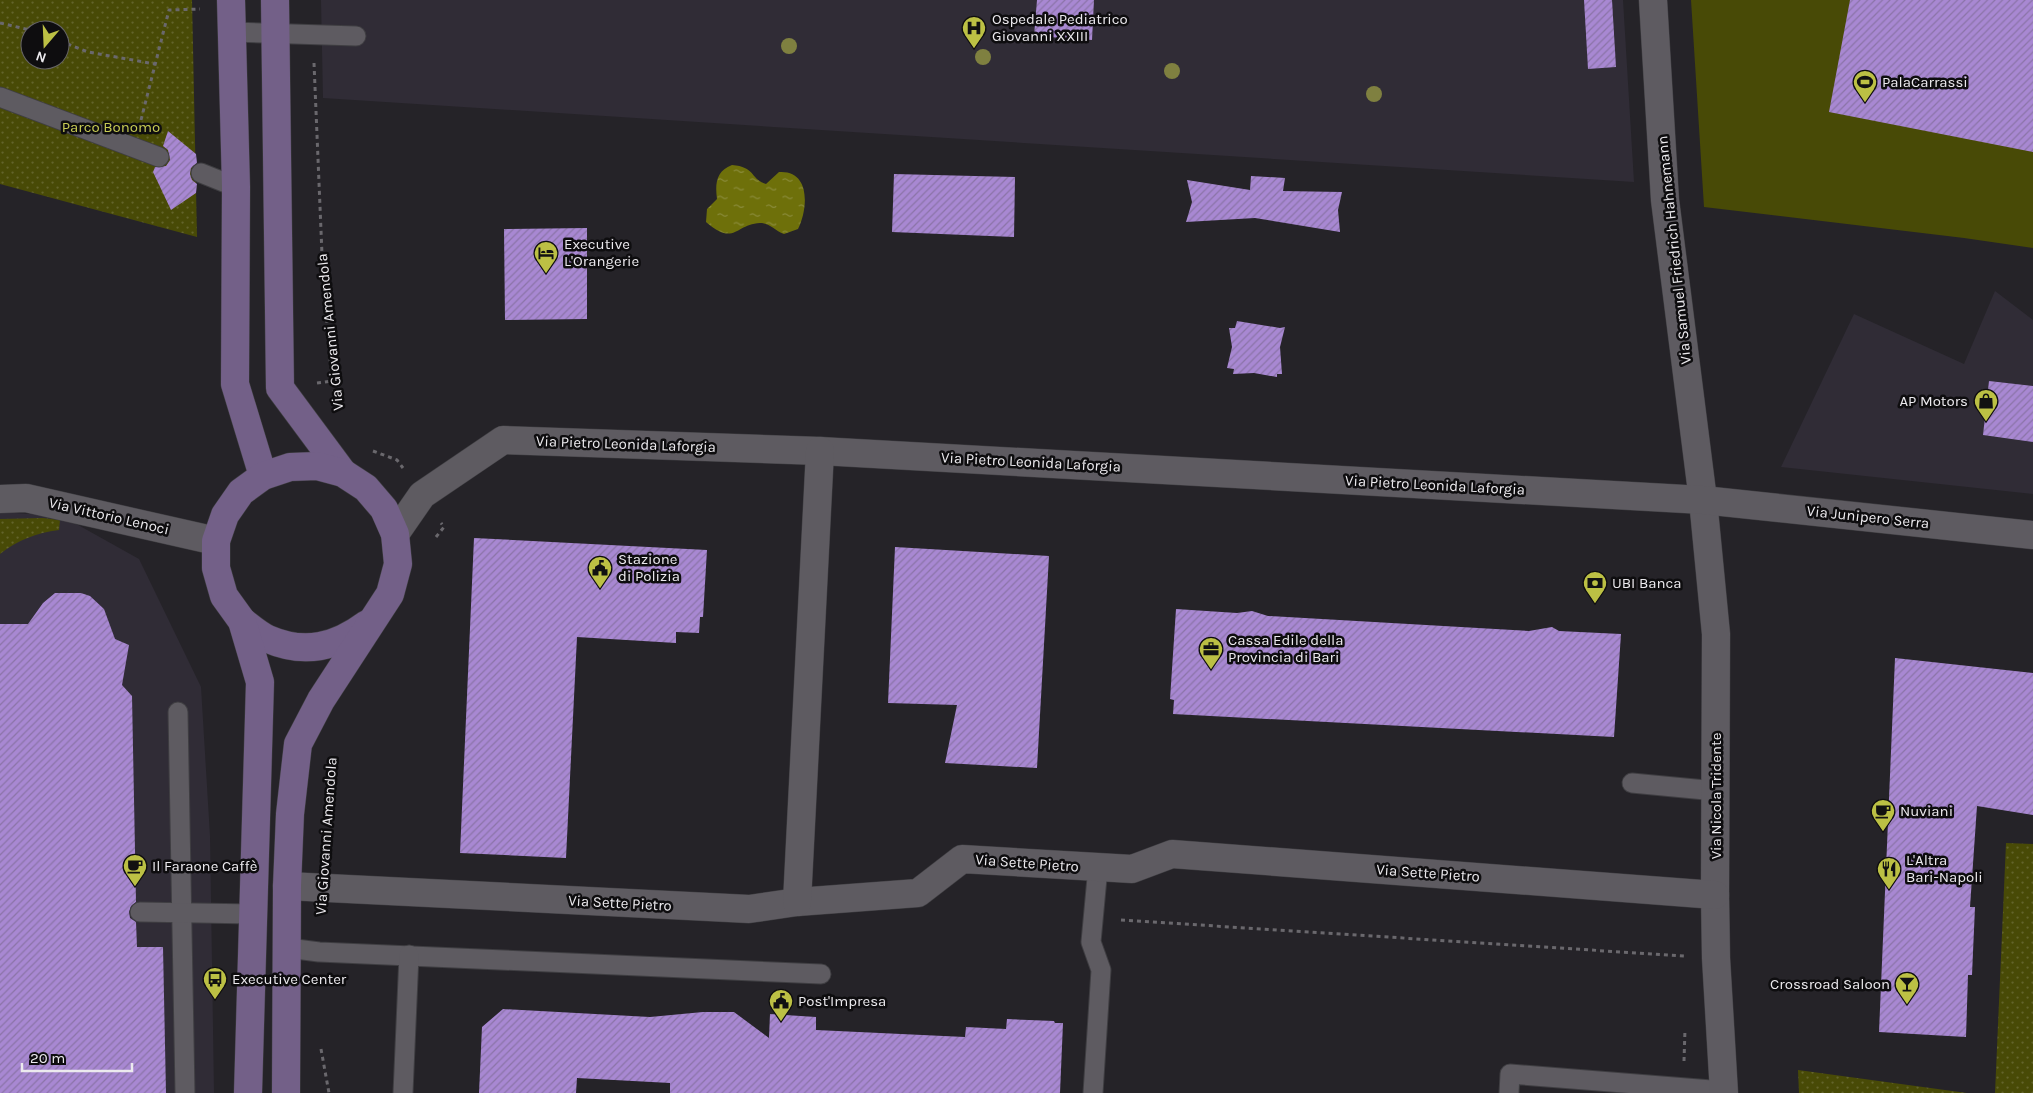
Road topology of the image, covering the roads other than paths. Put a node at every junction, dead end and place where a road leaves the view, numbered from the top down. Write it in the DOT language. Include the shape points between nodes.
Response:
graph roads {
  1 [pos="231,0"];
  2 [pos="275,0"];
  3 [pos="1653,0"];
  4 [pos="232,32"];
  5 [pos="276,33"];
  6 [pos="356,36"];
  7 [pos="0,97"];
  8 [pos="159,157"];
  9 [pos="201,173"];
  10 [pos="236,187"];
  11 [pos="820,451"];
  12 [pos="343,473"];
  13 [pos="263,476"];
  14 [pos="0,499"];
  15 [pos="1703,500"];
  16 [pos="395,534"];
  17 [pos="2033,535"];
  18 [pos="216,540"];
  19 [pos="372,620"];
  20 [pos="242,621"];
  21 [pos="178,712"];
  22 [pos="1632,783"];
  23 [pos="1716,791"];
  24 [pos="1098,867"];
  25 [pos="287,886"];
  26 [pos="1715,894"];
  27 [pos="797,902"];
  28 [pos="140,912"];
  29 [pos="181,912"];
  30 [pos="253,914"];
  31 [pos="288,948"];
  32 [pos="410,955"];
  33 [pos="821,974"];
  34 [pos="1724,1092"];
  35 [pos="185,1093"];
  36 [pos="248,1093"];
  37 [pos="286,1093"];
  38 [pos="403,1093"];
  39 [pos="1093,1093"];
  40 [pos="1508,1093"];
  1 -- 4 [label="main road"];
  2 -- 5 [label="main road"];
  3 -- 15 [label="street, Via Samuel Friedrich Hahnemann" via="1666,200"];
  4 -- 5 [label="lane"];
  4 -- 10 [label="main road"];
  5 -- 6 [label="lane"];
  5 -- 12 [label="main road" via="280,388"];
  7 -- 8 [label="lane"];
  9 -- 10 [label="lane"];
  10 -- 13 [label="main road" via="235,384"];
  11 -- 15 [label="street, Via Pietro Leonida Laforgia"];
  11 -- 16 [label="street, Via Pietro Leonida Laforgia" via="504,440 422,495"];
  11 -- 27 [label="street"];
  12 -- 13 [label="main road" via="317,466 290,467"];
  12 -- 16 [label="main road" via="366,488 384,508"];
  13 -- 18 [label="main road" via="241,492 225,514"];
  14 -- 18 [label="street, Via Vittorio Lenoci" via="26,498"];
  15 -- 17 [label="street, Via Junipero Serra"];
  15 -- 23 [label="street, Via Nicola Tridente" via="1716,634"];
  16 -- 19 [label="main road" via="396,572 390,594"];
  18 -- 20 [label="main road" via="216,568 224,596"];
  19 -- 20 [label="main road" via="350,637 324,647 295,647 267,639"];
  19 -- 25 [label="main road" via="321,700 298,744 290,814"];
  20 -- 30 [label="main road" via="260,682"];
  21 -- 29 [label="lane"];
  22 -- 23 [label="lane"];
  23 -- 26 [label="street, Via Nicola Tridente"];
  24 -- 26 [label="street, Via Sette Pietro" via="1132,869 1172,854"];
  24 -- 27 [label="street, Via Sette Pietro" via="962,859 918,893"];
  24 -- 39 [label="lane" via="1091,942 1101,970"];
  25 -- 27 [label="street, Via Sette Pietro" via="749,909"];
  25 -- 31 [label="main road"];
  26 -- 34 [label="street, Via Nicola Tridente"];
  28 -- 29 [label="lane"];
  29 -- 30 [label="lane"];
  29 -- 35 [label="lane"];
  30 -- 36 [label="main road"];
  31 -- 32 [label="lane"];
  31 -- 37 [label="main road"];
  32 -- 33 [label="lane"];
  32 -- 38 [label="lane"];
  34 -- 40 [label="lane" via="1510,1074"];
}
